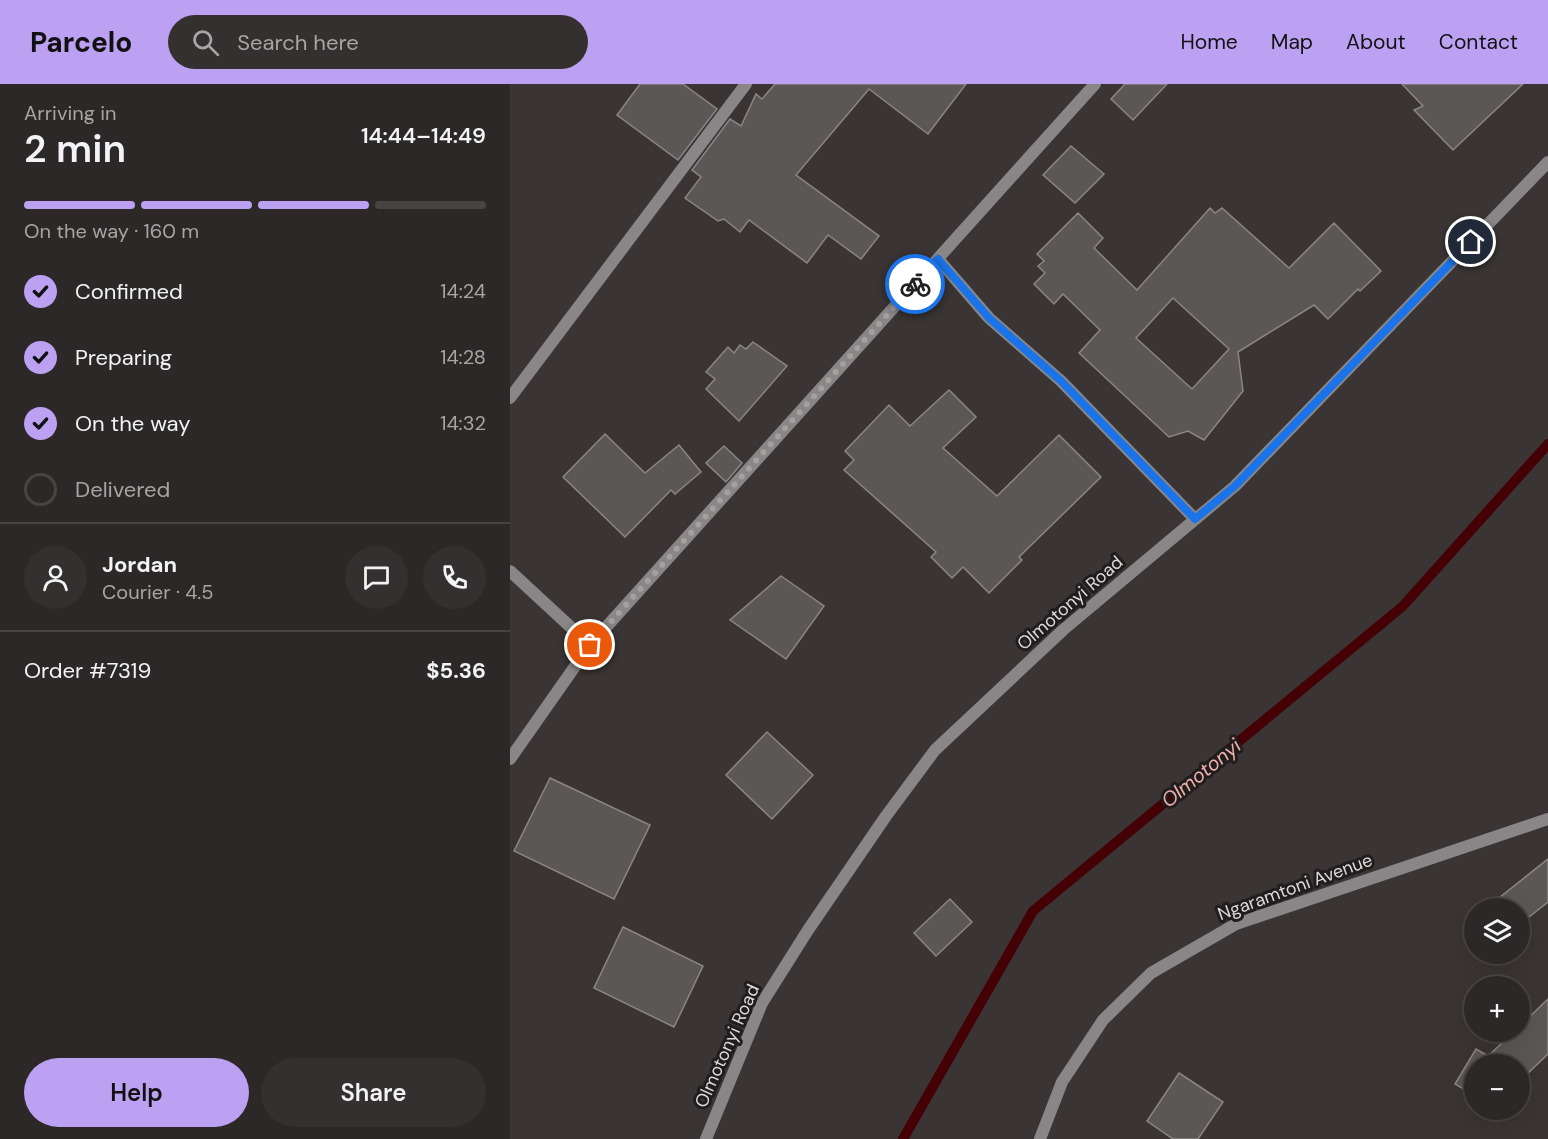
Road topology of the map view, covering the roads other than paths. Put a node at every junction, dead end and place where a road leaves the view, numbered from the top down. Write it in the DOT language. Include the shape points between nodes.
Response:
graph roads {
  1 [pos="746,84"];
  2 [pos="1095,84"];
  3 [pos="1548,162"];
  4 [pos="938,259"];
  5 [pos="510,398"];
  6 [pos="1195,519"];
  7 [pos="510,571"];
  8 [pos="590,645"];
  9 [pos="510,759"];
  10 [pos="1548,819"];
  11 [pos="706,1139"];
  12 [pos="1040,1139"];
  1 -- 5 [label="street"];
  2 -- 4 [label="street"];
  3 -- 6 [label="street, Olmotonyi Road" via="1235,486"];
  4 -- 6 [label="street" via="989,318 1061,381"];
  4 -- 8 [label="street"];
  6 -- 11 [label="street, Olmotonyi Road" via="1063,630 935,750 821,911 762,1003"];
  7 -- 8 [label="street"];
  8 -- 9 [label="street"];
  10 -- 12 [label="street, Ngaramtoni Avenue" via="1236,924 1151,973 1102,1020 1062,1082"];
}
